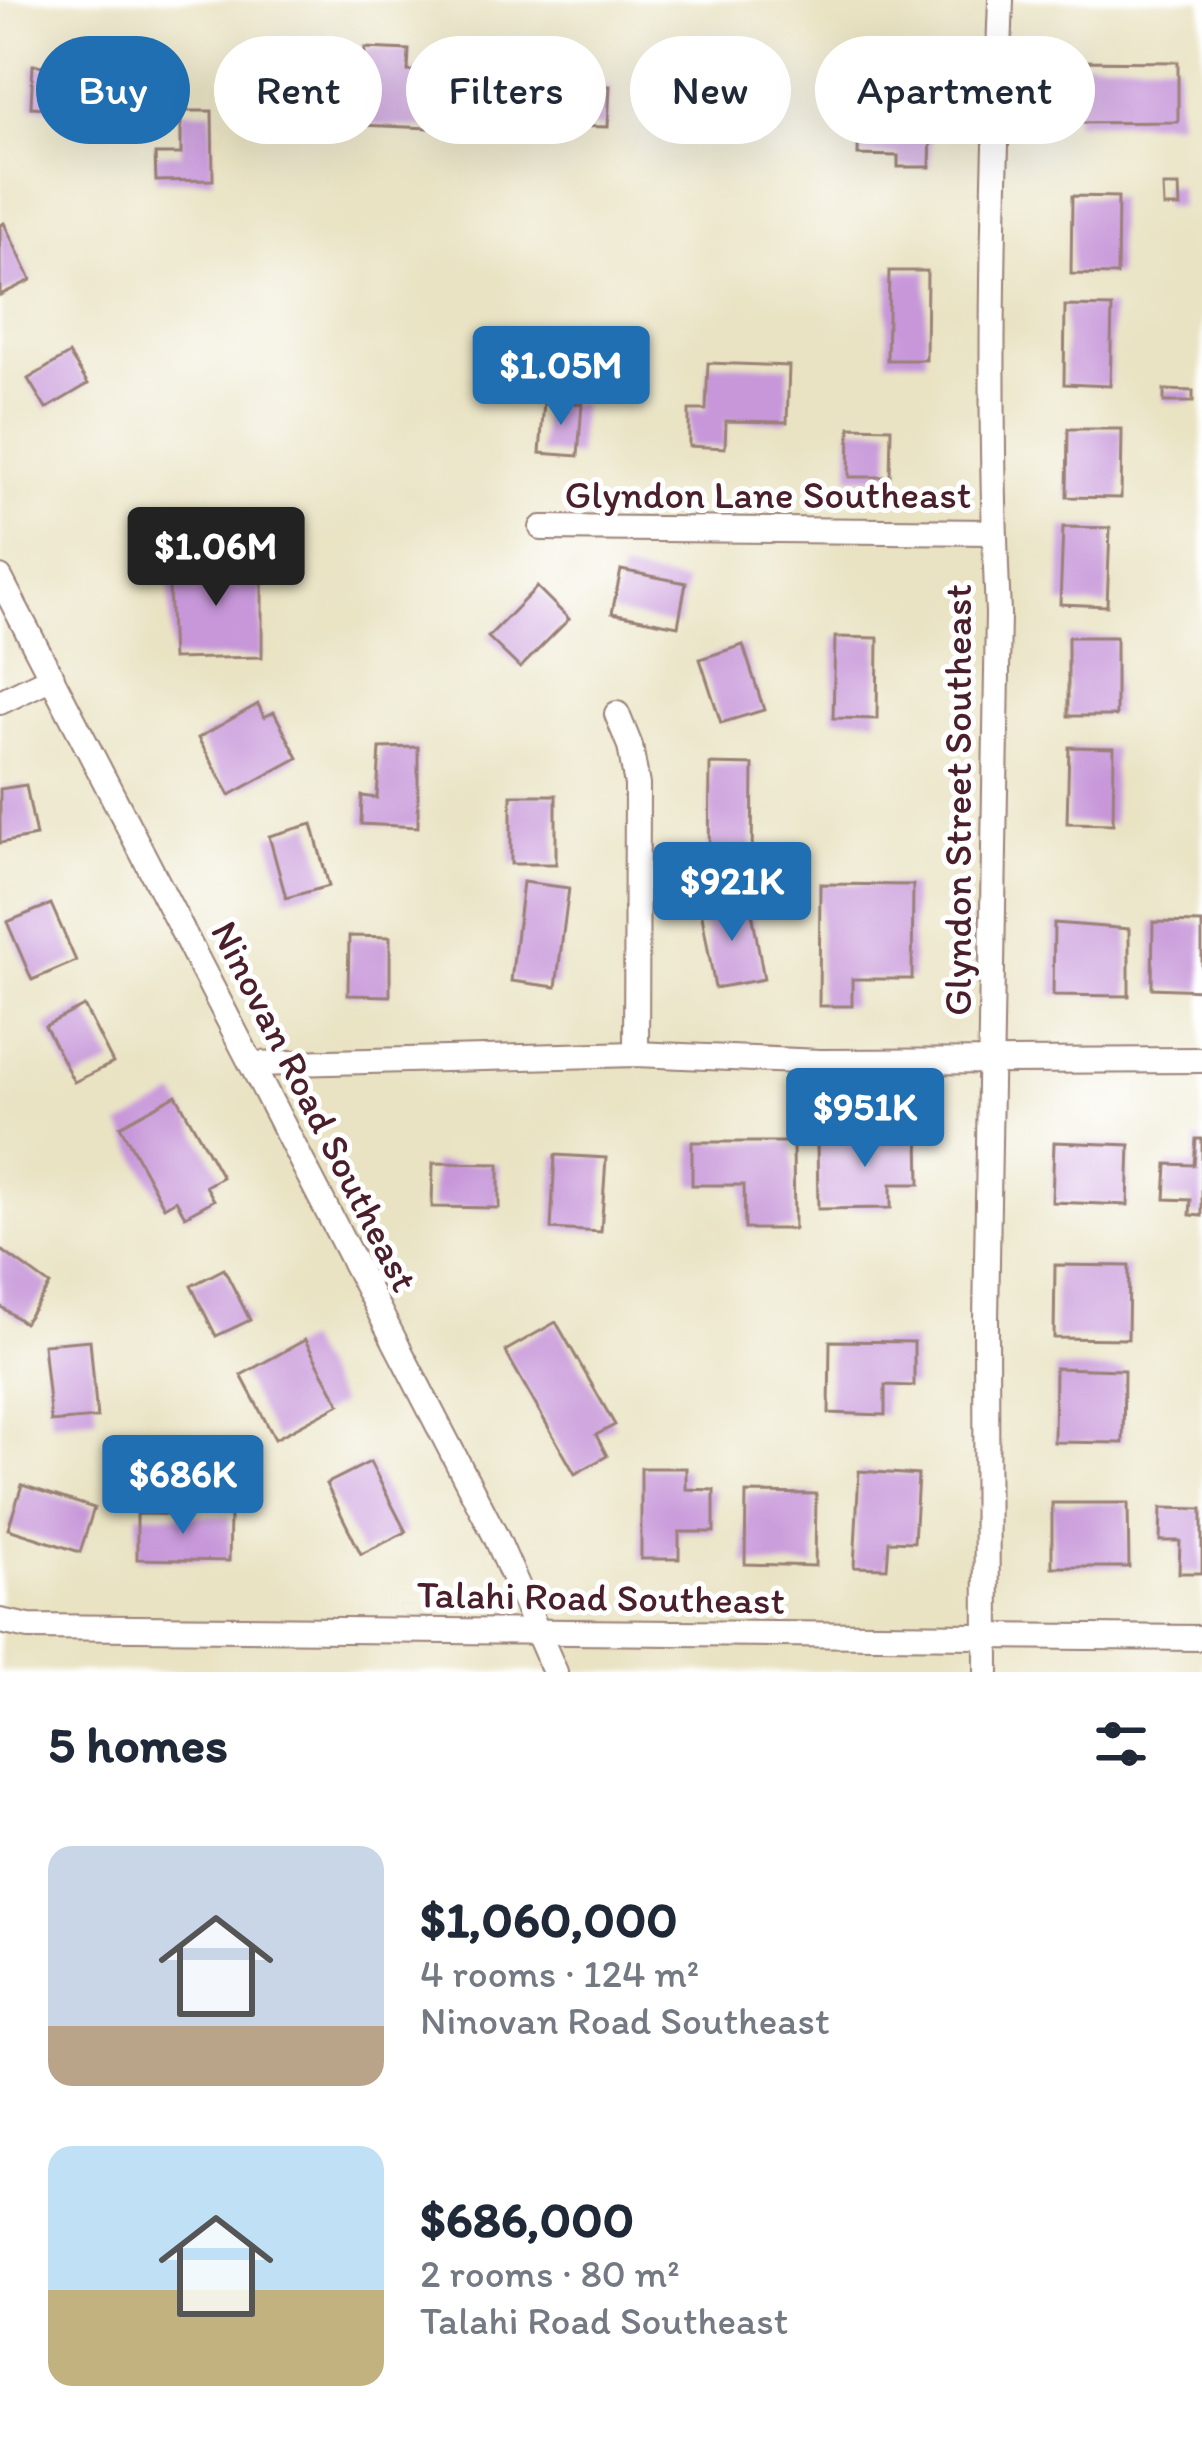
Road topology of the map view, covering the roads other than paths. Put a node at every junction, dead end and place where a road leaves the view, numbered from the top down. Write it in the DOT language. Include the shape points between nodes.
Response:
graph roads {
  1 [pos="1001,0"];
  2 [pos="542,529"];
  3 [pos="994,532"];
  4 [pos="0,578"];
  5 [pos="52,677"];
  6 [pos="0,702"];
  7 [pos="617,714"];
  8 [pos="635,1054"];
  9 [pos="1202,1060"];
  10 [pos="991,1061"];
  11 [pos="253,1064"];
  12 [pos="0,1621"];
  13 [pos="536,1633"];
  14 [pos="988,1636"];
  15 [pos="1202,1638"];
  16 [pos="555,1672"];
  17 [pos="987,1672"];
  1 -- 3 [label="street, Glyndon Street Southeast"];
  2 -- 3 [label="street, Glyndon Lane Southeast"];
  3 -- 10 [label="street, Glyndon Street Southeast"];
  4 -- 5 [label="street, Ninovan Road Southeast"];
  5 -- 6 [label="street"];
  5 -- 11 [label="street, Ninovan Road Southeast"];
  7 -- 8 [label="street" via="638,785"];
  8 -- 10 [label="street"];
  8 -- 11 [label="street"];
  9 -- 10 [label="street"];
  10 -- 14 [label="street, Glyndon Street Southeast"];
  11 -- 13 [label="street, Ninovan Road Southeast" via="496,1537"];
  12 -- 13 [label="street, Talahi Road Southeast"];
  13 -- 14 [label="street, Talahi Road Southeast"];
  13 -- 16 [label="street, Ninovan Road Southeast"];
  14 -- 15 [label="street, Talahi Road Southeast"];
  14 -- 17 [label="street, Glyndon Street Southeast"];
}
